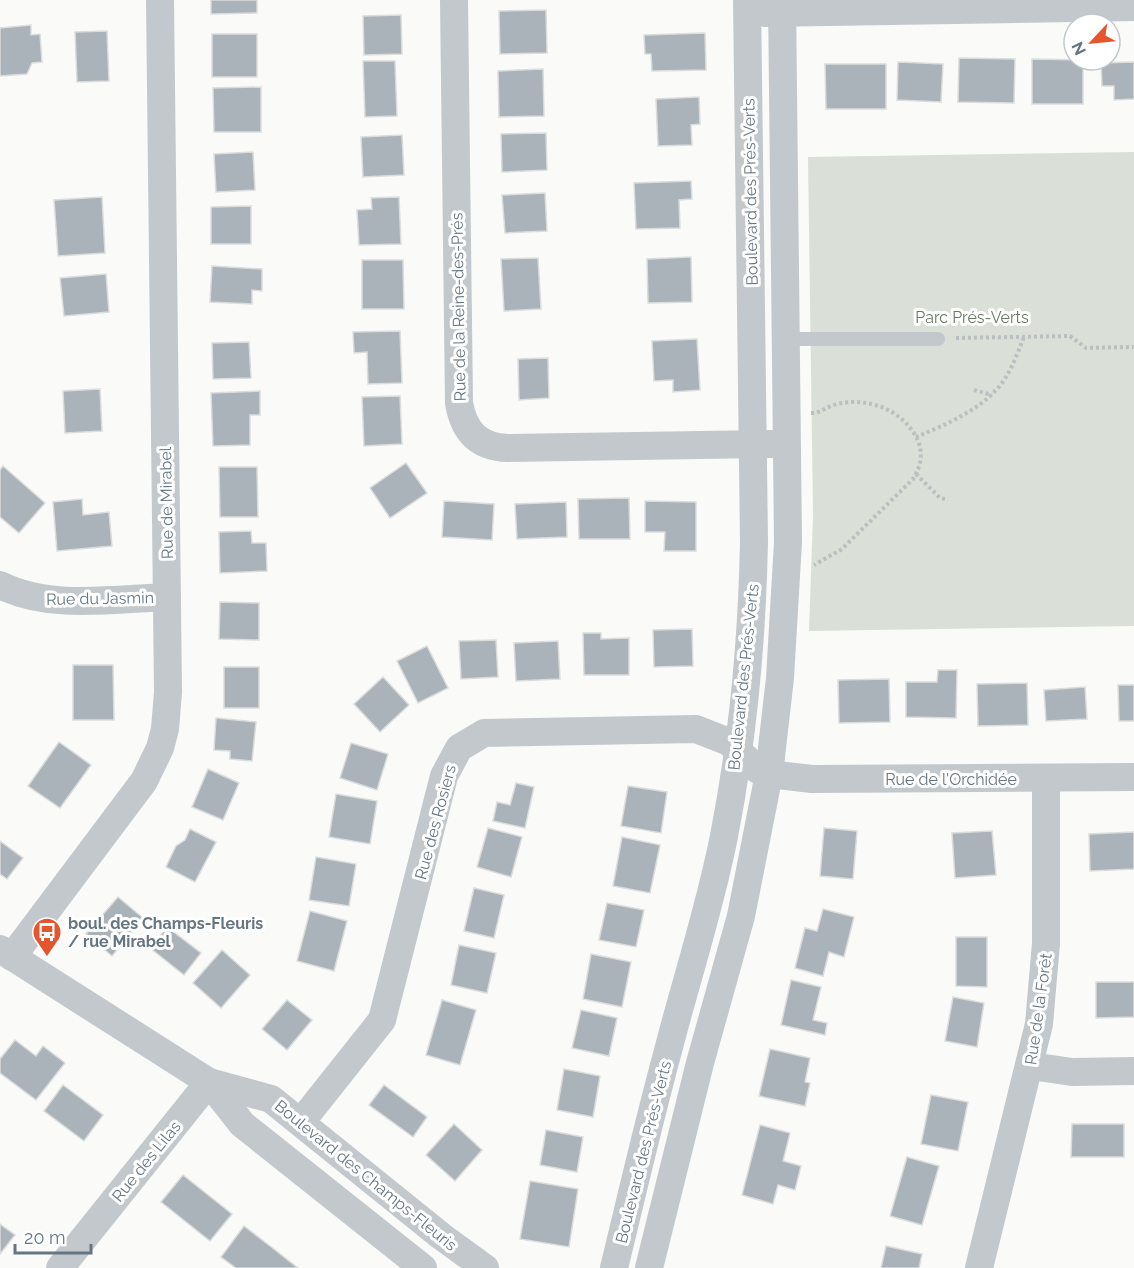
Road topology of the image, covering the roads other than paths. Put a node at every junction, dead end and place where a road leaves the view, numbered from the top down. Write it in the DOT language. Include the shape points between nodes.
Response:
graph roads {
  1 [pos="160,0"];
  2 [pos="454,0"];
  3 [pos="1117,5"];
  4 [pos="782,6"];
  5 [pos="748,7"];
  6 [pos="786,339"];
  7 [pos="938,339"];
  8 [pos="787,443"];
  9 [pos="753,444"];
  10 [pos="0,585"];
  11 [pos="167,597"];
  12 [pos="738,748"];
  13 [pos="769,774"];
  14 [pos="1134,777"];
  15 [pos="1046,779"];
  16 [pos="6,953"];
  17 [pos="1031,1066"];
  18 [pos="1134,1071"];
  19 [pos="209,1082"];
  20 [pos="301,1122"];
  21 [pos="60,1268"];
  22 [pos="423,1268"];
  23 [pos="485,1268"];
  24 [pos="614,1268"];
  25 [pos="649,1268"];
  26 [pos="980,1268"];
  1 -- 11 [label="street, Rue de Mirabel"];
  2 -- 9 [label="street, Rue de la Reine-des-Prés" via="459,403 468,431 487,445 508,448"];
  3 -- 4 [label="street"];
  4 -- 5 [label="street"];
  4 -- 6 [label="street, Boulevard des Prés-Verts"];
  5 -- 9 [label="street, Boulevard des Prés-Verts"];
  6 -- 7 [label="lane"];
  6 -- 8 [label="street, Boulevard des Prés-Verts"];
  8 -- 9 [label="street, Rue de la Reine-des-Prés"];
  8 -- 13 [label="street, Boulevard des Prés-Verts" via="786,619"];
  9 -- 12 [label="street, Boulevard des Prés-Verts" via="752,616"];
  10 -- 11 [label="street, Rue du Jasmin" via="45,600"];
  11 -- 16 [label="street, Rue de Mirabel" via="167,711 154,764 133,798"];
  12 -- 13 [label="street, Rue des Rosiers" via="751,764"];
  12 -- 20 [label="street, Rue des Rosiers" via="696,729 500,731 484,733 459,748 444,776 382,1020"];
  12 -- 24 [label="street, Boulevard des Prés-Verts" via="709,905"];
  13 -- 15 [label="street, Rue de l'Orchidée" via="812,779"];
  13 -- 25 [label="street, Boulevard des Prés-Verts" via="741,916"];
  14 -- 15 [label="street, Rue de l'Orchidée"];
  15 -- 17 [label="street, Rue de la Forêt" via="1046,943"];
  16 -- 19 [label="street, Boulevard des Champs-Fleuris"];
  17 -- 18 [label="street" via="1072,1072"];
  17 -- 26 [label="street, Rue de la Forêt"];
  19 -- 20 [label="street, Boulevard des Champs-Fleuris" via="271,1099"];
  19 -- 21 [label="street, Rue des Lilas"];
  19 -- 22 [label="street, Boulevard des Champs-Fleuris" via="242,1124"];
  20 -- 23 [label="street, Boulevard des Champs-Fleuris"];
}
